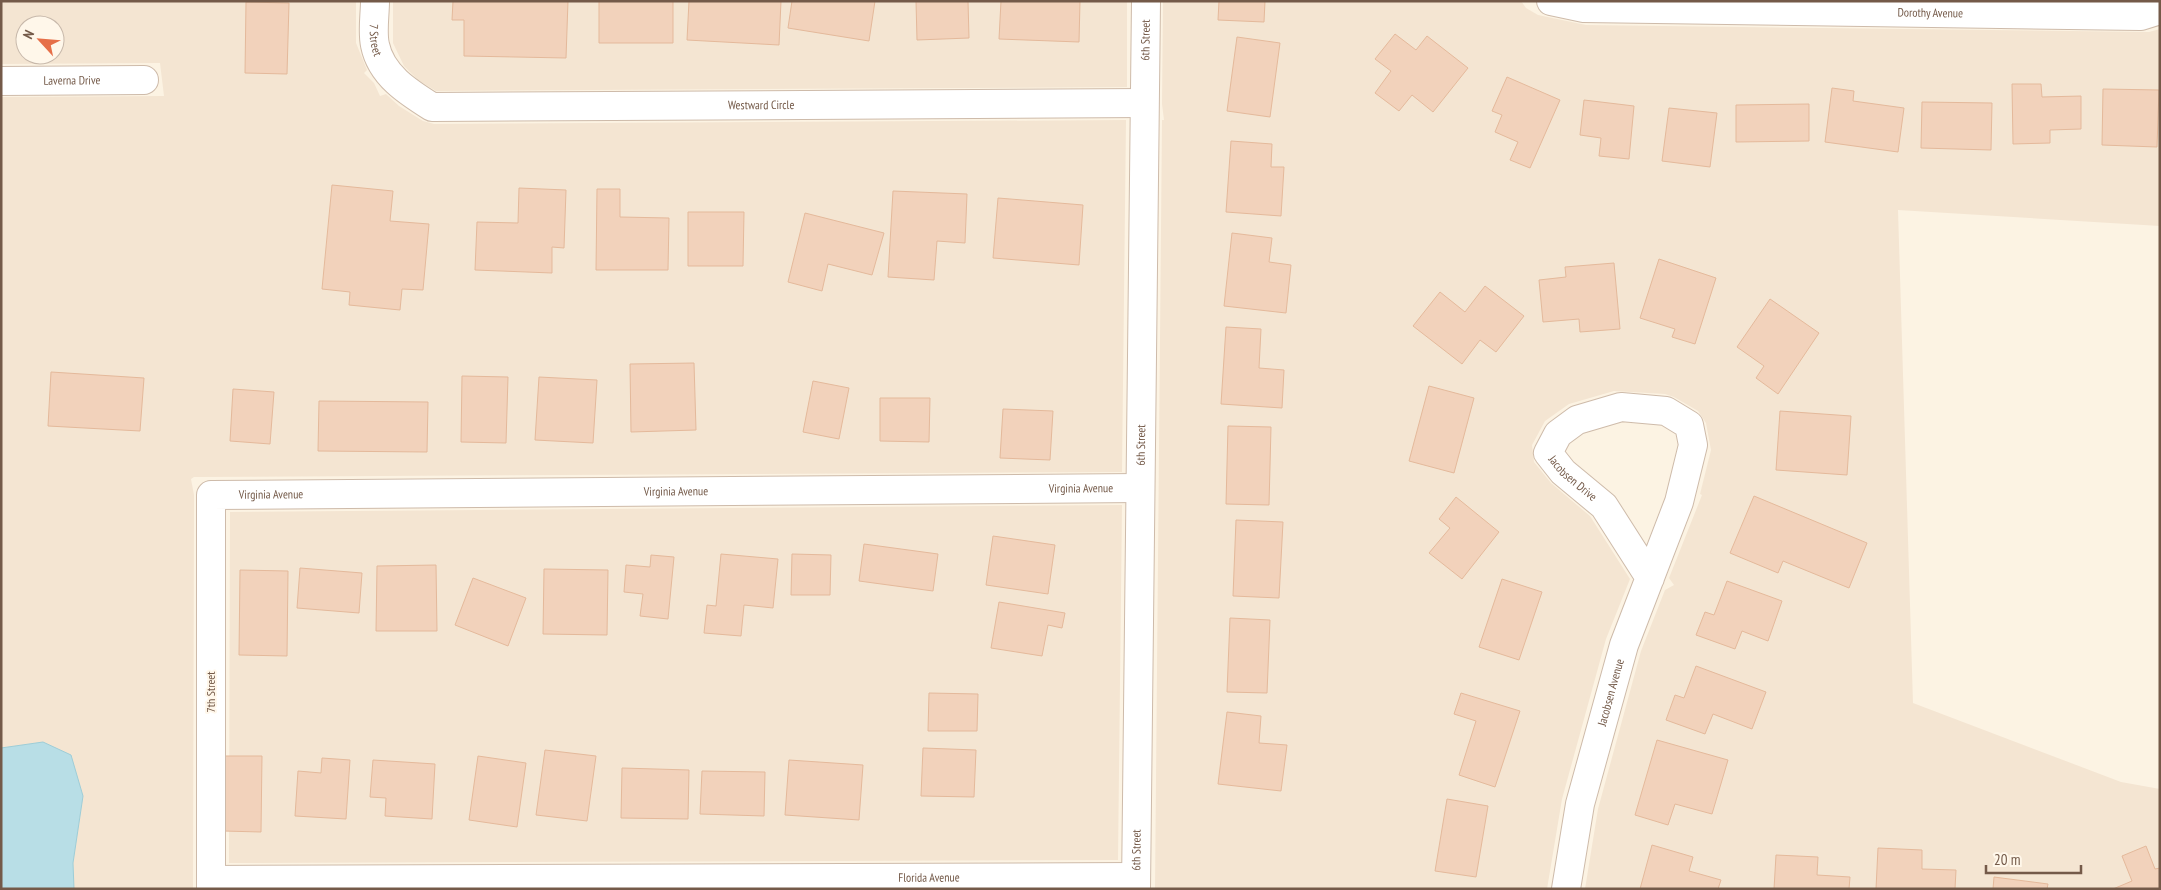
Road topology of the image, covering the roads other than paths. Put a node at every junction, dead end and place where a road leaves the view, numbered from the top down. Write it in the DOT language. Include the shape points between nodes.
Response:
graph roads {
  1 [pos="375,1"];
  2 [pos="1146,1"];
  3 [pos="1551,1"];
  4 [pos="2160,10"];
  5 [pos="389,75"];
  6 [pos="144,80"];
  7 [pos="1,81"];
  8 [pos="1144,103"];
  9 [pos="1140,488"];
  10 [pos="212,496"];
  11 [pos="1679,502"];
  12 [pos="1650,578"];
  13 [pos="1136,883"];
  14 [pos="211,884"];
  15 [pos="1566,889"];
  1 -- 5 [label="street, 7 Street" via="375,45"];
  2 -- 8 [label="street, 6th Street"];
  3 -- 4 [label="street, Dorothy Avenue" via="1584,8 2132,16"];
  5 -- 8 [label="street, Westward Circle" via="432,107"];
  6 -- 7 [label="street, Laverna Drive"];
  8 -- 9 [label="street, 6th Street"];
  9 -- 10 [label="street, Virginia Avenue"];
  9 -- 13 [label="street, 6th Street"];
  10 -- 14 [label="street, 7th Street"];
  11 -- 12 [label="street, Jacobsen Avenue"];
  11 -- 12 [label="street, Jacobsen Drive" via="1693,445 1689,425 1666,411 1620,407 1577,420 1558,434 1548,453 1563,472 1604,506"];
  12 -- 15 [label="street, Jacobsen Avenue" via="1624,645 1583,795"];
  13 -- 14 [label="street, Florida Avenue"];
}
